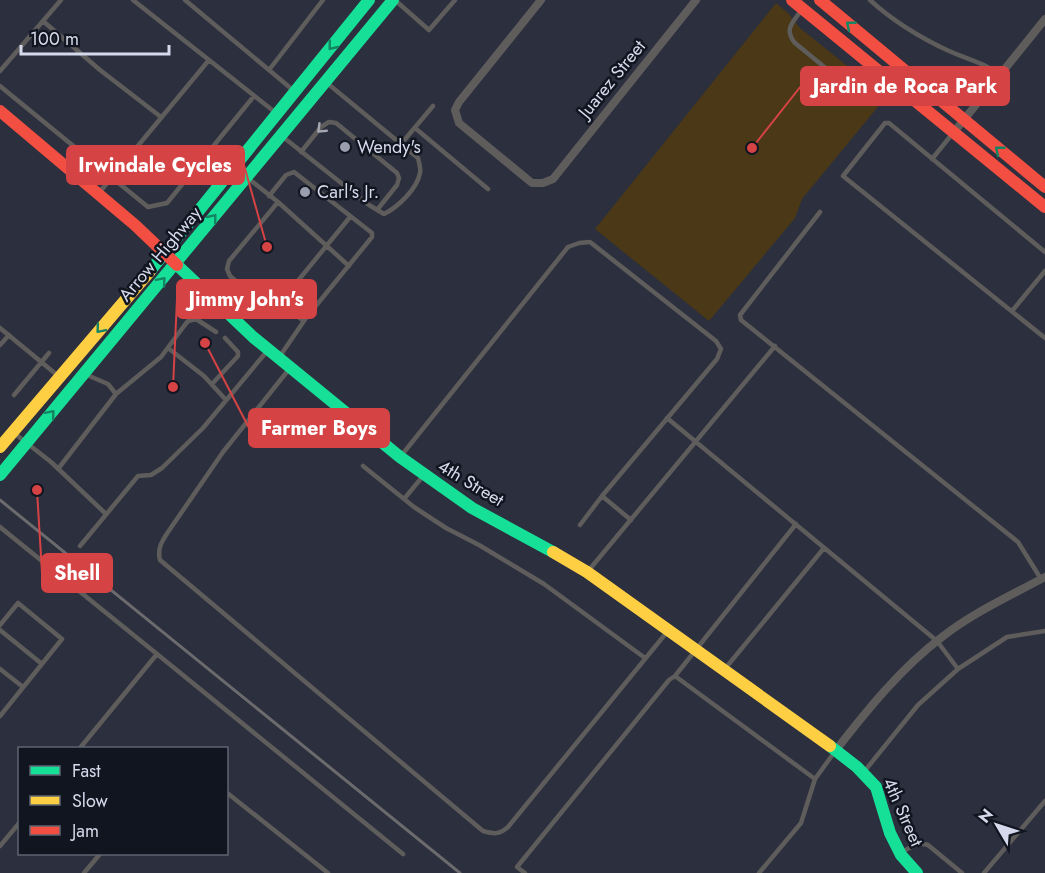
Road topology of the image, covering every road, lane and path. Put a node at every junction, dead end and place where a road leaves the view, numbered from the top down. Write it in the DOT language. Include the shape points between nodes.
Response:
graph roads {
  1 [pos="61,0"];
  2 [pos="133,0"];
  3 [pos="185,0"];
  4 [pos="323,0"];
  5 [pos="369,0"];
  6 [pos="394,0"];
  7 [pos="455,0"];
  8 [pos="541,0"];
  9 [pos="696,0"];
  10 [pos="792,0"];
  11 [pos="820,0"];
  12 [pos="870,0"];
  13 [pos="803,9"];
  14 [pos="1045,19"];
  15 [pos="43,21"];
  16 [pos="209,60"];
  17 [pos="268,70"];
  18 [pos="0,71"];
  19 [pos="884,75"];
  20 [pos="1000,75"];
  21 [pos="325,82"];
  22 [pos="0,86"];
  23 [pos="296,92"];
  24 [pos="254,96"];
  25 [pos="433,106"];
  26 [pos="0,111"];
  27 [pos="278,115"];
  28 [pos="161,117"];
  29 [pos="963,121"];
  30 [pos="415,128"];
  31 [pos="954,132"];
  32 [pos="281,136"];
  33 [pos="401,144"];
  34 [pos="301,152"];
  35 [pos="932,159"];
  36 [pos="112,177"];
  37 [pos="247,177"];
  38 [pos="1045,187"];
  39 [pos="488,189"];
  40 [pos="98,194"];
  41 [pos="269,196"];
  42 [pos="278,202"];
  43 [pos="1045,207"];
  44 [pos="377,210"];
  45 [pos="820,212"];
  46 [pos="350,217"];
  47 [pos="327,245"];
  48 [pos="165,252"];
  49 [pos="1045,252"];
  50 [pos="176,263"];
  51 [pos="349,266"];
  52 [pos="1045,271"];
  53 [pos="279,304"];
  54 [pos="1012,311"];
  55 [pos="304,321"];
  56 [pos="0,328"];
  57 [pos="216,332"];
  58 [pos="9,335"];
  59 [pos="225,338"];
  60 [pos="1045,338"];
  61 [pos="0,345"];
  62 [pos="774,346"];
  63 [pos="168,348"];
  64 [pos="49,354"];
  65 [pos="274,354"];
  66 [pos="42,362"];
  67 [pos="290,368"];
  68 [pos="84,374"];
  69 [pos="59,376"];
  70 [pos="212,384"];
  71 [pos="14,394"];
  72 [pos="116,394"];
  73 [pos="226,400"];
  74 [pos="668,418"];
  75 [pos="13,432"];
  76 [pos="696,441"];
  77 [pos="27,443"];
  78 [pos="0,447"];
  79 [pos="400,457"];
  80 [pos="363,466"];
  81 [pos="58,469"];
  82 [pos="0,475"];
  83 [pos="424,476"];
  84 [pos="602,496"];
  85 [pos="404,499"];
  86 [pos="106,514"];
  87 [pos="631,520"];
  88 [pos="580,525"];
  89 [pos="796,525"];
  90 [pos="0,526"];
  91 [pos="80,546"];
  92 [pos="824,548"];
  93 [pos="587,572"];
  94 [pos="1044,581"];
  95 [pos="0,627"];
  96 [pos="668,630"];
  97 [pos="1045,631"];
  98 [pos="937,641"];
  99 [pos="696,650"];
  100 [pos="158,654"];
  101 [pos="645,658"];
  102 [pos="42,664"];
  103 [pos="0,669"];
  104 [pos="958,669"];
  105 [pos="724,670"];
  106 [pos="675,676"];
  107 [pos="23,687"];
  108 [pos="2,709"];
  109 [pos="0,716"];
  110 [pos="81,747"];
  111 [pos="836,750"];
  112 [pos="863,773"];
  113 [pos="815,779"];
  114 [pos="228,794"];
  115 [pos="1045,801"];
  116 [pos="18,824"];
  117 [pos="0,846"];
  118 [pos="403,854"];
  119 [pos="900,854"];
  120 [pos="99,855"];
  121 [pos="84,873"];
  122 [pos="328,873"];
  123 [pos="525,873"];
  124 [pos="759,873"];
  125 [pos="917,873"];
  126 [pos="962,873"];
  127 [pos="984,873"];
  1 -- 15 [label="lane"];
  2 -- 16 [label="lane"];
  3 -- 17 [label="lane"];
  4 -- 17 [label="lane"];
  5 -- 23 [label="main road, Arrow Highway, one-way"];
  6 -- 7 [label="lane" via="429,30"];
  6 -- 21 [label="main road, Arrow Highway"];
  8 -- 9 [label="street, Juarez Street" via="455,110 459,123 532,183 553,179"];
  10 -- 13 [label="main road"];
  29 -- 11 [label="main road, one-way"];
  12 -- 20 [label="lane" via="924,38 989,66"];
  13 -- 19 [label="main road"];
  13 -- 19 [label="lane" via="788,30 795,44 861,97 867,96"];
  14 -- 20 [label="street"];
  15 -- 18 [label="lane"];
  15 -- 28 [label="lane"];
  16 -- 24 [label="lane"];
  16 -- 28 [label="lane"];
  17 -- 23 [label="lane"];
  19 -- 31 [label="main road"];
  20 -- 29 [label="street"];
  21 -- 32 [label="main road, Arrow Highway"];
  21 -- 33 [label="lane"];
  22 -- 36 [label="lane"];
  23 -- 27 [label="main road, Arrow Highway"];
  24 -- 27 [label="lane"];
  24 -- 36 [label="lane" via="167,203 148,207"];
  25 -- 30 [label="lane"];
  26 -- 40 [label="main road, 4th Street"];
  27 -- 48 [label="main road, Arrow Highway"];
  28 -- 36 [label="lane"];
  29 -- 31 [label="street"];
  38 -- 29 [label="main road, one-way"];
  30 -- 33 [label="lane"];
  30 -- 39 [label="lane"];
  31 -- 35 [label="lane"];
  31 -- 43 [label="main road"];
  32 -- 34 [label="lane"];
  32 -- 37 [label="main road, Arrow Highway"];
  33 -- 44 [label="lane" via="418,158 420,172 414,186 395,208 384,214"];
  34 -- 44 [label="lane"];
  44 -- 34 [label="lane, one-way" via="397,185 397,173 336,123 321,127"];
  35 -- 49 [label="lane"];
  35 -- 54 [label="lane" via="887,122 843,176"];
  36 -- 40 [label="lane"];
  37 -- 41 [label="lane"];
  50 -- 37 [label="main road, Arrow Highway, one-way"];
  40 -- 48 [label="main road, 4th Street"];
  41 -- 42 [label="lane"];
  41 -- 46 [label="lane" via="286,175 294,172"];
  42 -- 47 [label="lane"];
  42 -- 53 [label="lane" via="229,261 227,269 264,305"];
  45 -- 62 [label="lane" via="740,315 741,320"];
  46 -- 47 [label="lane"];
  46 -- 51 [label="lane" via="372,237"];
  47 -- 51 [label="lane"];
  47 -- 53 [label="lane"];
  48 -- 50 [label="main road, 4th Street"];
  48 -- 69 [label="main road, Arrow Highway, one-way"];
  50 -- 65 [label="main road, 4th Street"];
  68 -- 50 [label="main road, Arrow Highway, one-way"];
  51 -- 55 [label="lane"];
  52 -- 54 [label="lane"];
  53 -- 55 [label="lane"];
  54 -- 60 [label="lane"];
  55 -- 65 [label="lane"];
  56 -- 58 [label="lane"];
  57 -- 63 [label="lane" via="196,319 188,321"];
  58 -- 61 [label="lane"];
  58 -- 66 [label="lane"];
  59 -- 70 [label="lane" via="238,356"];
  62 -- 76 [label="lane"];
  62 -- 94 [label="lane" via="1018,542"];
  63 -- 70 [label="lane"];
  63 -- 72 [label="lane"];
  64 -- 66 [label="lane"];
  65 -- 67 [label="main road, 4th Street"];
  65 -- 73 [label="lane"];
  66 -- 69 [label="lane"];
  66 -- 71 [label="lane"];
  67 -- 79 [label="main road, 4th Street"];
  67 -- 101 [label="lane" via="180,514 160,545 160,560 483,831 501,834 508,827"];
  68 -- 72 [label="lane" via="108,384"];
  77 -- 68 [label="main road, Arrow Highway, one-way"];
  69 -- 75 [label="main road, Arrow Highway"];
  70 -- 73 [label="lane"];
  72 -- 81 [label="lane"];
  73 -- 86 [label="lane" via="162,468 138,476"];
  74 -- 76 [label="lane"];
  74 -- 79 [label="lane" via="721,349 716,341 590,243 579,243 567,247"];
  74 -- 84 [label="lane"];
  75 -- 77 [label="lane"];
  75 -- 78 [label="main road, Arrow Highway"];
  76 -- 87 [label="lane"];
  76 -- 89 [label="lane"];
  77 -- 81 [label="lane"];
  77 -- 82 [label="main road, Arrow Highway"];
  79 -- 83 [label="main road, 4th Street"];
  80 -- 85 [label="lane"];
  81 -- 86 [label="lane"];
  83 -- 85 [label="lane"];
  83 -- 93 [label="main road, 4th Street" via="472,508"];
  84 -- 87 [label="lane"];
  84 -- 88 [label="lane"];
  85 -- 101 [label="lane" via="544,584"];
  86 -- 91 [label="lane"];
  87 -- 93 [label="lane"];
  89 -- 92 [label="lane"];
  89 -- 99 [label="lane"];
  90 -- 100 [label="lane"];
  92 -- 98 [label="lane"];
  92 -- 105 [label="lane"];
  93 -- 96 [label="main road, 4th Street"];
  94 -- 98 [label="street" via="981,610"];
  95 -- 102 [label="lane"];
  95 -- 102 [label="lane" via="18,603 63,639"];
  96 -- 99 [label="main road, 4th Street"];
  96 -- 101 [label="lane"];
  97 -- 104 [label="lane" via="1007,637"];
  98 -- 104 [label="lane"];
  98 -- 111 [label="street" via="875,700"];
  99 -- 105 [label="main road, 4th Street"];
  99 -- 106 [label="lane"];
  100 -- 110 [label="lane"];
  100 -- 118 [label="lane"];
  102 -- 107 [label="lane"];
  103 -- 107 [label="lane"];
  104 -- 112 [label="lane" via="918,705"];
  105 -- 111 [label="main road, 4th Street"];
  106 -- 113 [label="lane"];
  106 -- 123 [label="lane" via="517,867"];
  107 -- 108 [label="lane"];
  108 -- 109 [label="lane"];
  111 -- 112 [label="main road, 4th Street"];
  111 -- 113 [label="lane"];
  112 -- 119 [label="main road, 4th Street" via="876,787"];
  113 -- 124 [label="lane" via="801,823"];
  114 -- 122 [label="lane"];
  115 -- 127 [label="lane"];
  116 -- 117 [label="lane"];
  119 -- 125 [label="main road, 4th Street"];
  119 -- 126 [label="lane" via="922,843"];
  120 -- 121 [label="lane"];
}
